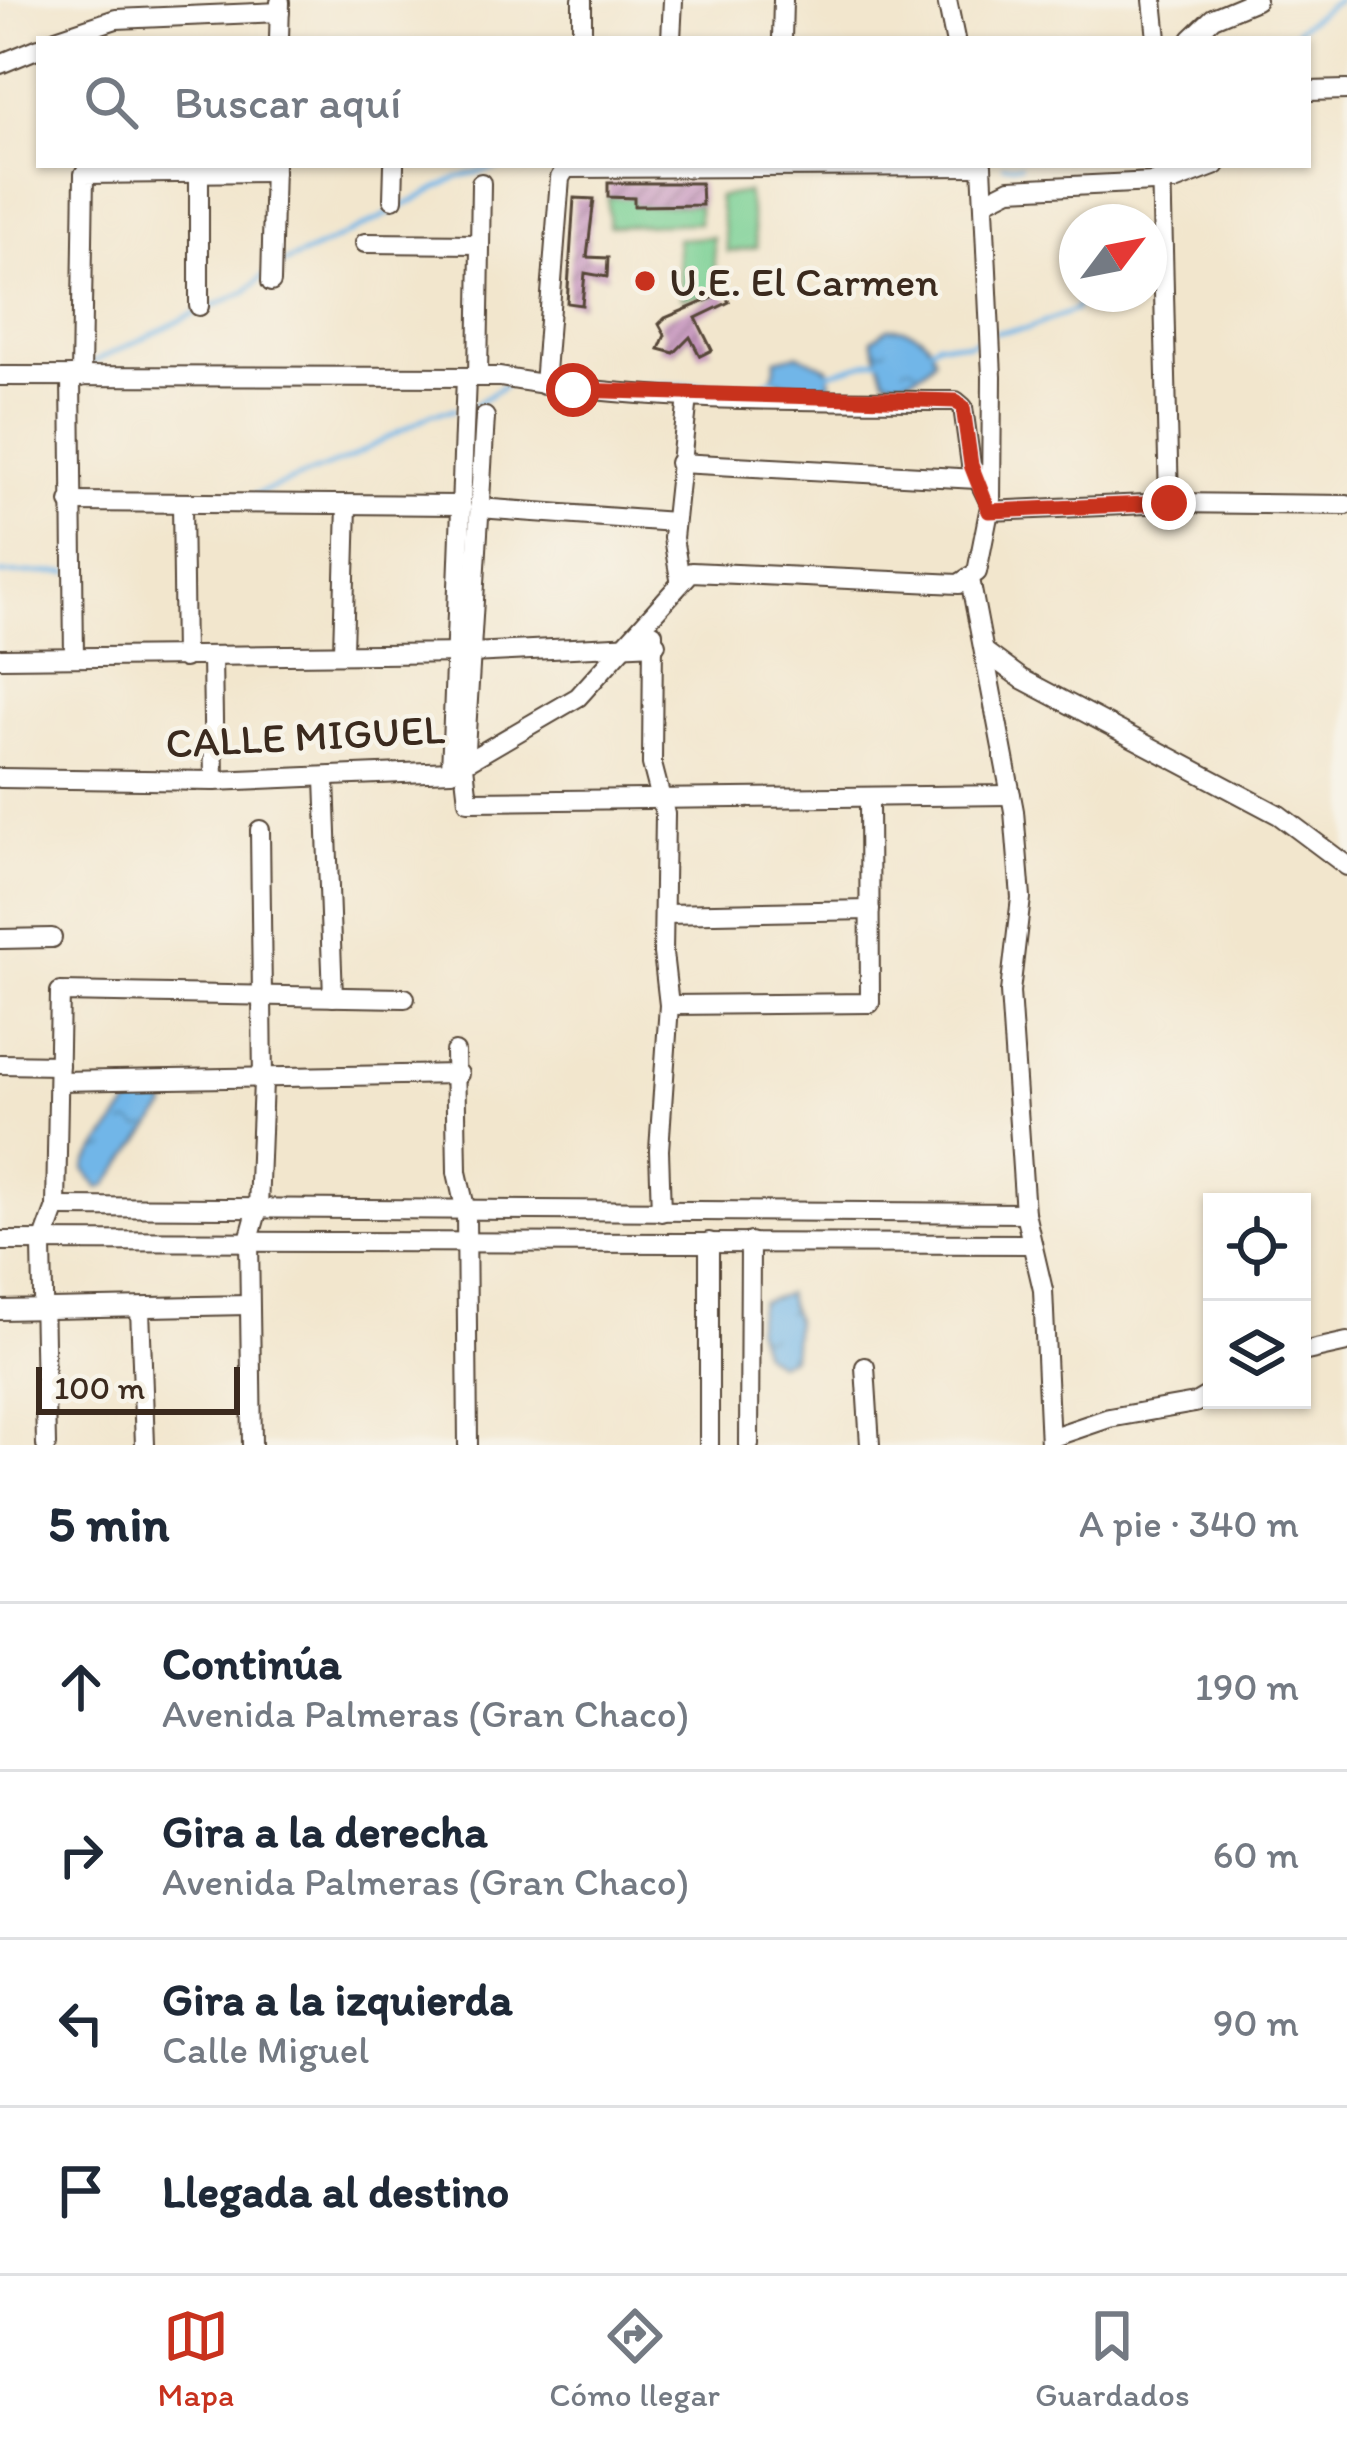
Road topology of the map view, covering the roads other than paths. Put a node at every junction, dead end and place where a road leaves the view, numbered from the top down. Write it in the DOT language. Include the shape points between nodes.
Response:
graph roads {
  1 [pos="582,0"];
  2 [pos="673,0"];
  3 [pos="783,0"];
  4 [pos="947,0"];
  5 [pos="1153,0"];
  6 [pos="1256,0"];
  7 [pos="280,6"];
  8 [pos="71,36"];
  9 [pos="279,36"];
  10 [pos="582,36"];
  11 [pos="671,36"];
  12 [pos="782,36"];
  13 [pos="954,36"];
  14 [pos="1157,36"];
  15 [pos="1194,36"];
  16 [pos="36,49"];
  17 [pos="0,64"];
  18 [pos="1347,90"];
  19 [pos="1311,94"];
  20 [pos="274,168"];
  21 [pos="394,168"];
  22 [pos="566,168"];
  23 [pos="982,168"];
  24 [pos="1192,168"];
  25 [pos="82,169"];
  26 [pos="199,172"];
  27 [pos="1161,172"];
  28 [pos="481,183"];
  29 [pos="393,199"];
  30 [pos="984,202"];
  31 [pos="365,243"];
  32 [pos="480,244"];
  33 [pos="271,282"];
  34 [pos="199,306"];
  35 [pos="0,376"];
  36 [pos="76,376"];
  37 [pos="472,377"];
  38 [pos="544,386"];
  39 [pos="688,397"];
  40 [pos="484,417"];
  41 [pos="679,463"];
  42 [pos="977,479"];
  43 [pos="70,502"];
  44 [pos="182,503"];
  45 [pos="1169,503"];
  46 [pos="346,505"];
  47 [pos="469,506"];
  48 [pos="1347,506"];
  49 [pos="990,507"];
  50 [pos="674,522"];
  51 [pos="680,579"];
  52 [pos="970,579"];
  53 [pos="650,622"];
  54 [pos="656,644"];
  55 [pos="628,646"];
  56 [pos="343,651"];
  57 [pos="984,651"];
  58 [pos="463,652"];
  59 [pos="74,657"];
  60 [pos="0,658"];
  61 [pos="184,658"];
  62 [pos="212,658"];
  63 [pos="457,769"];
  64 [pos="0,778"];
  65 [pos="325,778"];
  66 [pos="214,781"];
  67 [pos="1011,795"];
  68 [pos="869,797"];
  69 [pos="663,799"];
  70 [pos="260,830"];
  71 [pos="1347,866"];
  72 [pos="870,910"];
  73 [pos="664,914"];
  74 [pos="0,938"];
  75 [pos="52,938"];
  76 [pos="333,997"];
  77 [pos="405,998"];
  78 [pos="260,999"];
  79 [pos="669,1005"];
  80 [pos="455,1052"];
  81 [pos="0,1064"];
  82 [pos="59,1072"];
  83 [pos="459,1075"];
  84 [pos="263,1081"];
  85 [pos="56,1207"];
  86 [pos="258,1208"];
  87 [pos="662,1211"];
  88 [pos="466,1212"];
  89 [pos="1025,1214"];
  90 [pos="465,1238"];
  91 [pos="249,1240"];
  92 [pos="0,1241"];
  93 [pos="709,1243"];
  94 [pos="750,1243"];
  95 [pos="1032,1244"];
  96 [pos="42,1245"];
  97 [pos="248,1305"];
  98 [pos="140,1309"];
  99 [pos="0,1310"];
  100 [pos="42,1310"];
  101 [pos="1347,1342"];
  102 [pos="1311,1350"];
  103 [pos="866,1367"];
  104 [pos="1203,1398"];
  105 [pos="1050,1442"];
  106 [pos="46,1445"];
  107 [pos="146,1445"];
  108 [pos="252,1445"];
  109 [pos="468,1445"];
  110 [pos="709,1445"];
  111 [pos="749,1445"];
  112 [pos="870,1445"];
  1 -- 10 [label="street"];
  2 -- 11 [label="street"];
  3 -- 12 [label="street"];
  4 -- 13 [label="street"];
  5 -- 14 [label="street"];
  6 -- 15 [label="street"];
  7 -- 8 [label="street" via="133,18"];
  7 -- 9 [label="street"];
  16 -- 17 [label="street"];
  18 -- 19 [label="street"];
  20 -- 26 [label="street"];
  20 -- 33 [label="street"];
  21 -- 29 [label="street"];
  22 -- 38 [label="street"];
  23 -- 30 [label="street"];
  24 -- 27 [label="street"];
  25 -- 26 [label="street"];
  25 -- 36 [label="street"];
  26 -- 34 [label="street"];
  27 -- 30 [label="street" via="1010,189"];
  27 -- 45 [label="street"];
  28 -- 32 [label="street"];
  30 -- 49 [label="street"];
  31 -- 32 [label="street"];
  32 -- 37 [label="street"];
  35 -- 36 [label="street"];
  36 -- 37 [label="street"];
  36 -- 43 [label="street"];
  37 -- 38 [label="street"];
  37 -- 47 [label="street"];
  38 -- 39 [label="street"];
  39 -- 41 [label="street"];
  39 -- 42 [label="street" via="956,401"];
  40 -- 47 [label="street"];
  41 -- 42 [label="street"];
  41 -- 50 [label="street"];
  42 -- 49 [label="street"];
  43 -- 44 [label="street"];
  43 -- 59 [label="street"];
  44 -- 46 [label="street"];
  44 -- 61 [label="street"];
  45 -- 48 [label="street"];
  45 -- 49 [label="street"];
  46 -- 47 [label="street"];
  46 -- 56 [label="street"];
  47 -- 50 [label="street"];
  47 -- 58 [label="street"];
  49 -- 52 [label="street" via="983,557"];
  50 -- 51 [label="street"];
  51 -- 52 [label="street" via="707,569"];
  51 -- 53 [label="street, CALLE MIGUEL"];
  52 -- 57 [label="street"];
  53 -- 54 [label="street"];
  53 -- 55 [label="street, CALLE MIGUEL"];
  54 -- 55 [label="street"];
  54 -- 69 [label="street" via="652,764"];
  55 -- 58 [label="street"];
  55 -- 63 [label="street, CALLE MIGUEL" via="578,697"];
  56 -- 58 [label="street"];
  56 -- 62 [label="street"];
  57 -- 67 [label="street"];
  57 -- 71 [label="street" via="1013,674 1280,815"];
  58 -- 63 [label="street"];
  59 -- 60 [label="street"];
  59 -- 61 [label="street"];
  61 -- 62 [label="street"];
  62 -- 66 [label="street"];
  63 -- 65 [label="street, CALLE MIGUEL"];
  63 -- 69 [label="street" via="468,801"];
  64 -- 66 [label="street, CALLE MIGUEL"];
  65 -- 66 [label="street, CALLE MIGUEL"];
  65 -- 76 [label="street"];
  67 -- 68 [label="street"];
  67 -- 89 [label="street" via="1021,898 1010,992"];
  68 -- 69 [label="street"];
  68 -- 72 [label="street"];
  69 -- 73 [label="street"];
  70 -- 78 [label="street"];
  72 -- 73 [label="street"];
  72 -- 79 [label="street" via="870,1003"];
  73 -- 79 [label="street"];
  74 -- 75 [label="street"];
  76 -- 77 [label="street"];
  76 -- 78 [label="street"];
  78 -- 82 [label="street" via="60,992"];
  78 -- 84 [label="street"];
  79 -- 87 [label="street"];
  80 -- 83 [label="street"];
  81 -- 82 [label="street"];
  82 -- 84 [label="street"];
  82 -- 85 [label="street"];
  83 -- 84 [label="street"];
  83 -- 88 [label="street" via="456,1159"];
  84 -- 86 [label="street"];
  85 -- 86 [label="street"];
  85 -- 96 [label="street"];
  86 -- 88 [label="street"];
  86 -- 91 [label="street"];
  87 -- 88 [label="street"];
  87 -- 89 [label="street"];
  88 -- 90 [label="street"];
  89 -- 95 [label="street"];
  90 -- 91 [label="street"];
  90 -- 93 [label="street"];
  90 -- 109 [label="street"];
  91 -- 96 [label="street"];
  91 -- 97 [label="street"];
  92 -- 96 [label="street"];
  93 -- 94 [label="street"];
  93 -- 110 [label="street"];
  94 -- 95 [label="street"];
  94 -- 111 [label="street"];
  95 -- 105 [label="street" via="1043,1291"];
  96 -- 100 [label="street"];
  97 -- 98 [label="street"];
  97 -- 108 [label="street"];
  98 -- 100 [label="street"];
  98 -- 107 [label="street"];
  99 -- 100 [label="street"];
  100 -- 106 [label="street"];
  101 -- 102 [label="street"];
  103 -- 112 [label="street"];
  104 -- 105 [label="street" via="1109,1418"];
}
